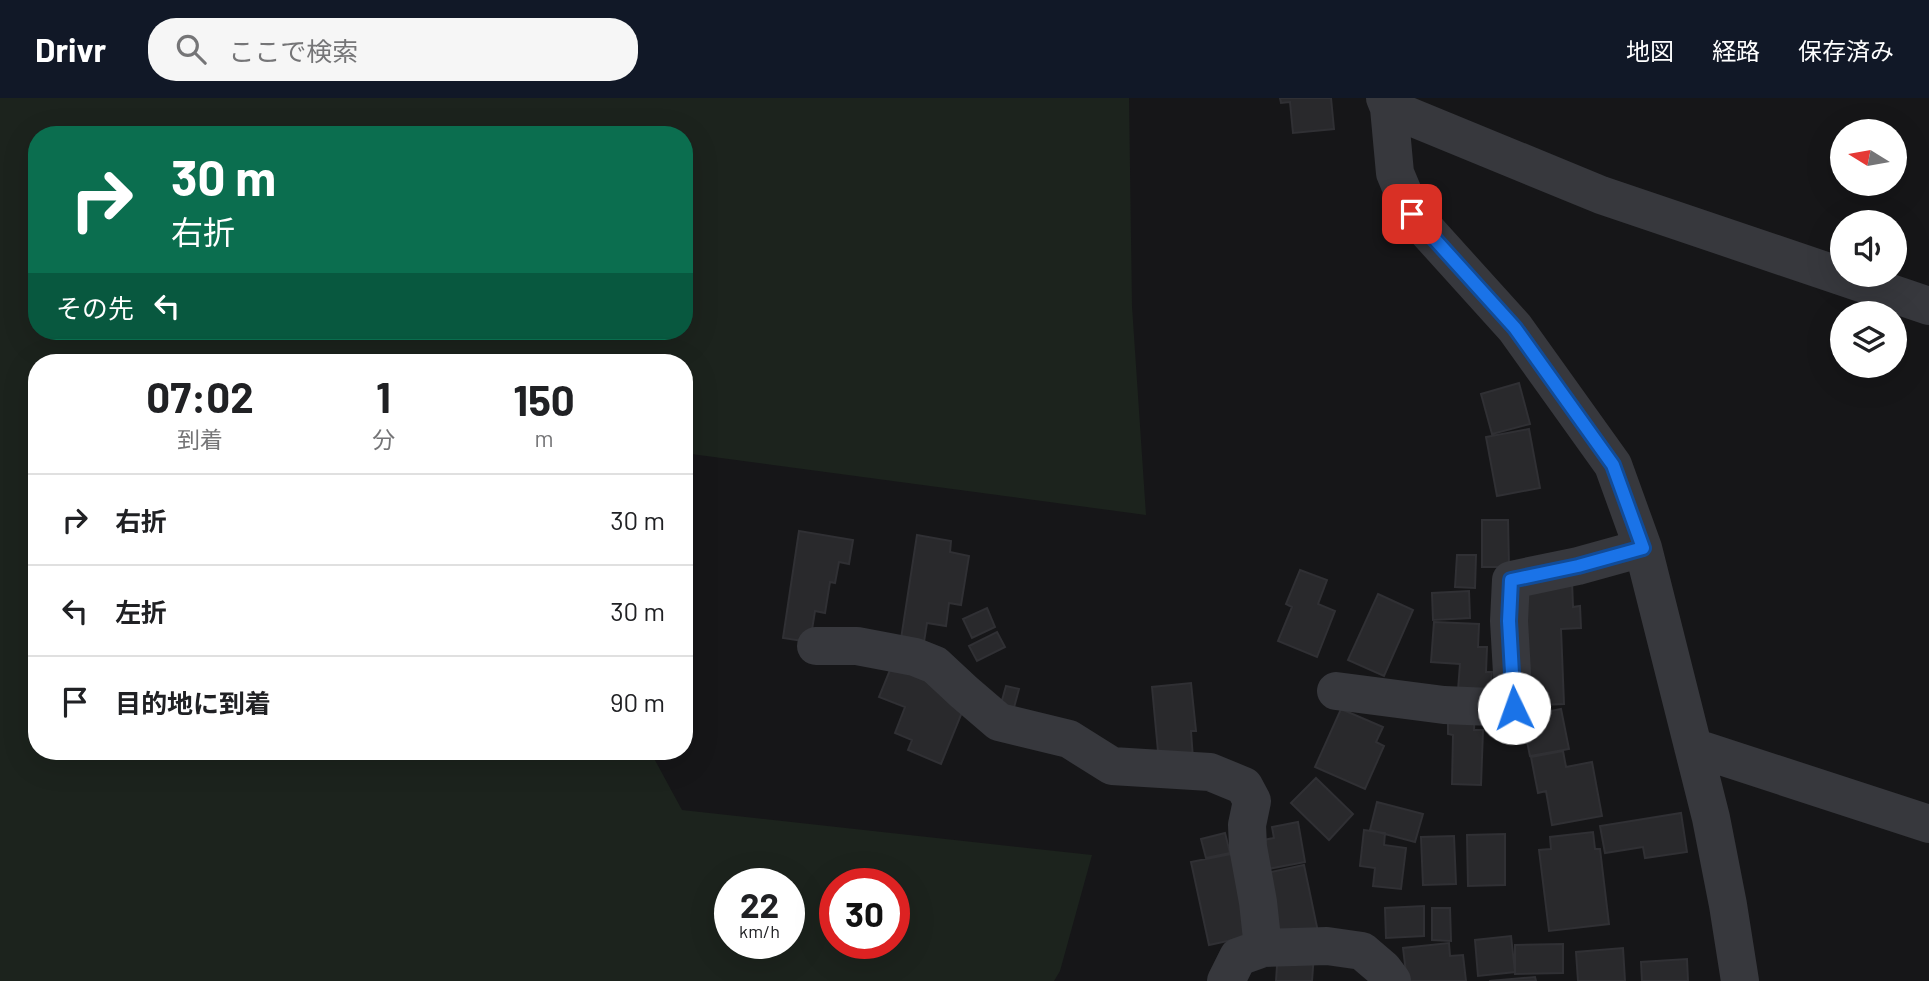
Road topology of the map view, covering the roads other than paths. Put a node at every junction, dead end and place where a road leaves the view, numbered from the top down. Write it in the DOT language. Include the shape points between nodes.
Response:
graph roads {
  1 [pos="1387,103"];
  2 [pos="1929,306"];
  3 [pos="1643,548"];
  4 [pos="816,646"];
  5 [pos="1336,691"];
  6 [pos="1693,747"];
  7 [pos="1929,824"];
  8 [pos="1263,948"];
  9 [pos="1226,981"];
  10 [pos="1392,981"];
  11 [pos="1740,981"];
  1 -- 2 [label="street" via="1601,195"];
  1 -- 3 [label="street" via="1395,173 1412,214 1515,328 1613,465"];
  3 -- 5 [label="street" via="1511,580 1514,708 1444,705"];
  3 -- 6 [label="street"];
  4 -- 8 [label="street" via="857,646 915,656 935,665 999,722 1069,739 1112,766 1210,772 1244,786 1252,801 1248,847"];
  6 -- 7 [label="street"];
  6 -- 11 [label="street" via="1726,892"];
  8 -- 9 [label="street" via="1238,957"];
  8 -- 10 [label="street" via="1327,946 1362,951"];
}
